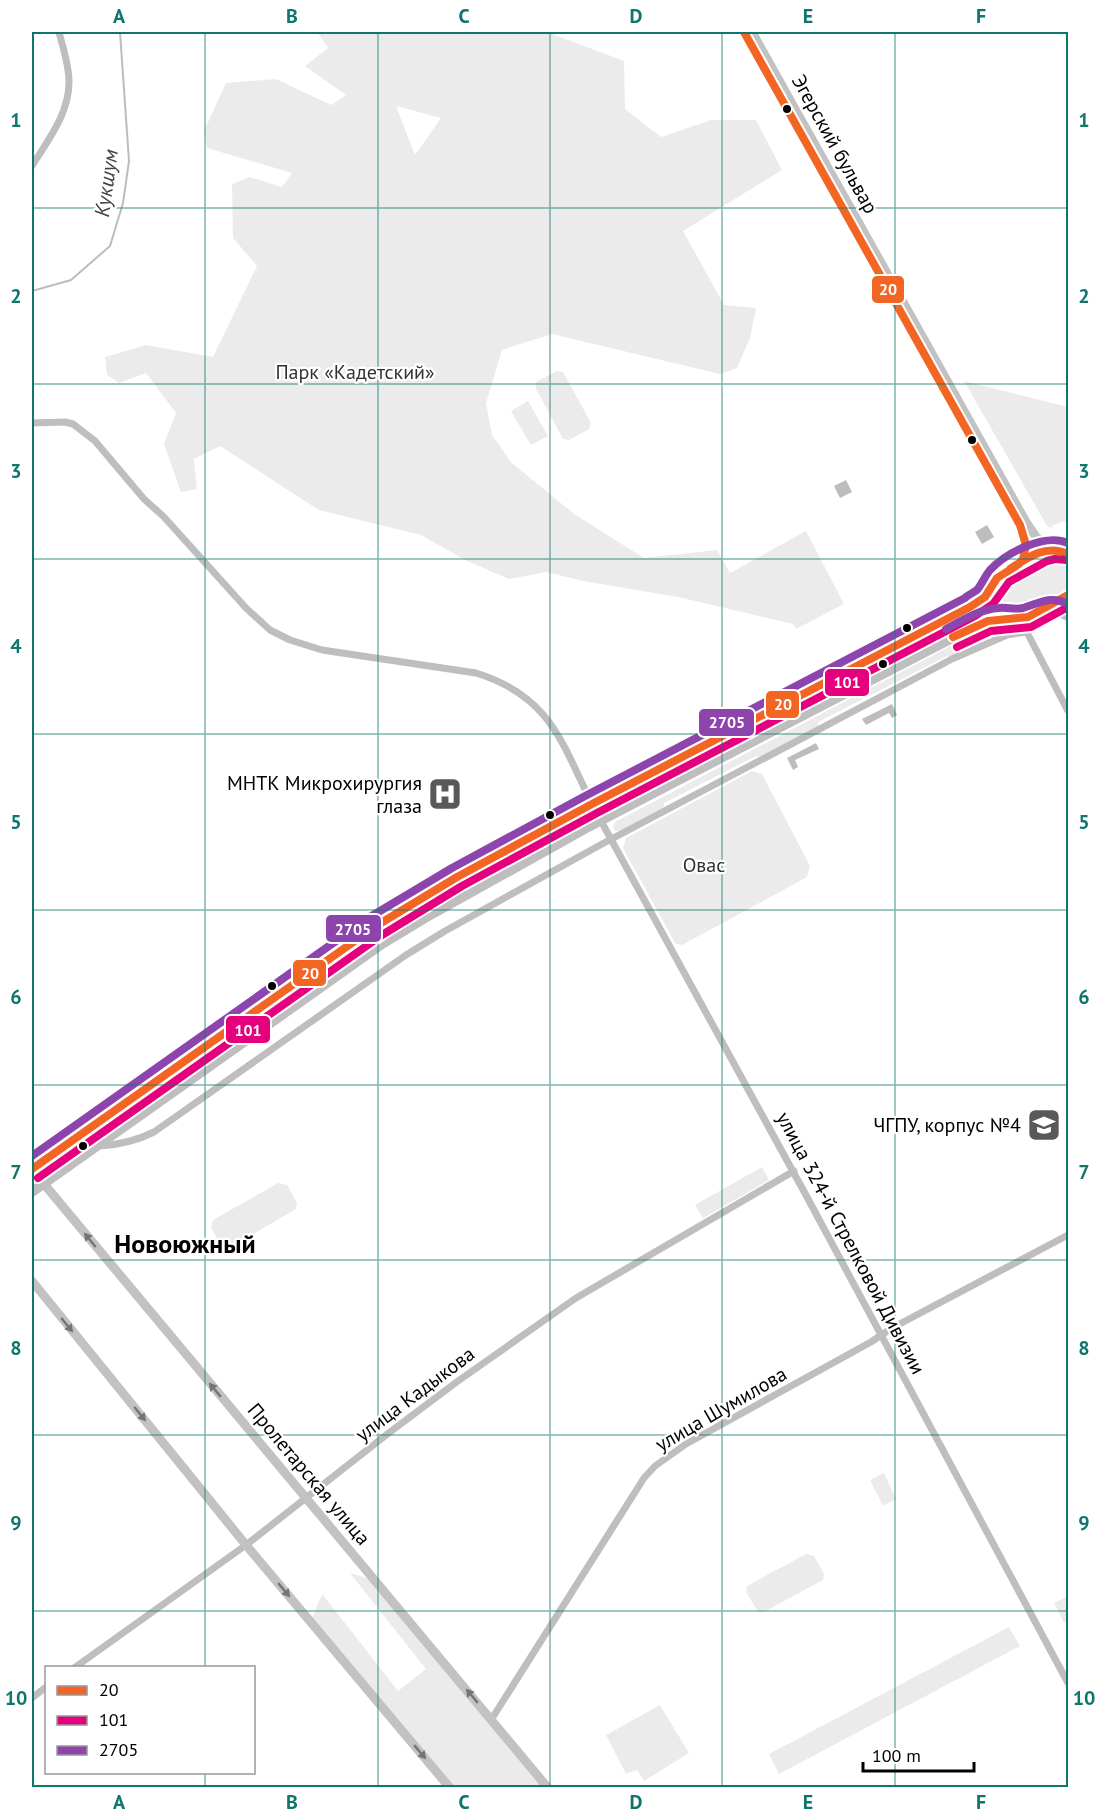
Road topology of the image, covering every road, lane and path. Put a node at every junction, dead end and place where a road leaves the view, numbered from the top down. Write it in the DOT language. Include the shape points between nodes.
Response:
graph roads {
  1 [pos="59,32"];
  2 [pos="744,32"];
  3 [pos="752,32"];
  4 [pos="821,163"];
  5 [pos="32,166"];
  6 [pos="943,381"];
  7 [pos="32,423"];
  8 [pos="1063,550"];
  9 [pos="1019,564"];
  10 [pos="993,586"];
  11 [pos="1068,595"];
  12 [pos="1040,611"];
  13 [pos="1068,616"];
  14 [pos="1015,619"];
  15 [pos="1026,632"];
  16 [pos="1068,711"];
  17 [pos="592,804"];
  18 [pos="601,821"];
  19 [pos="611,839"];
  20 [pos="312,972"];
  21 [pos="322,986"];
  22 [pos="227,1031"];
  23 [pos="237,1046"];
  24 [pos="107,1116"];
  25 [pos="118,1130"];
  26 [pos="96,1146"];
  27 [pos="32,1171"];
  28 [pos="794,1172"];
  29 [pos="44,1184"];
  30 [pos="32,1192"];
  31 [pos="1068,1235"];
  32 [pos="32,1281"];
  33 [pos="882,1335"];
  34 [pos="307,1498"];
  35 [pos="246,1545"];
  36 [pos="77,1666"];
  37 [pos="1068,1683"];
  38 [pos="45,1688"];
  39 [pos="32,1698"];
  40 [pos="491,1720"];
  41 [pos="450,1788"];
  42 [pos="548,1788"];
  1 -- 5 [label="street" via="68,69 66,100 60,121"];
  2 -- 4 [label="street, Эгерский бульвар"];
  3 -- 4 [label="street, Эгерский бульвар"];
  4 -- 6 [label="street, Эгерский бульвар"];
  6 -- 8 [label="street, Эгерский бульвар" via="1032,531 1041,542"];
  6 -- 9 [label="street, Эгерский бульвар" via="1023,532 1026,549"];
  7 -- 17 [label="street" via="73,424 95,441 144,499 270,630 322,650 476,673 515,689 544,713"];
  8 -- 9 [label="main road" via="1042,551"];
  9 -- 10 [label="main road" via="997,578"];
  10 -- 14 [label="main road" via="995,605 1001,613"];
  10 -- 17 [label="main road" via="970,607"];
  11 -- 12 [label="main road"];
  12 -- 13 [label="main road" via="1056,610"];
  12 -- 14 [label="main road"];
  14 -- 15 [label="street"];
  14 -- 18 [label="main road" via="979,624"];
  15 -- 16 [label="street"];
  15 -- 19 [label="street" via="1007,635 963,654"];
  17 -- 18 [label="main road"];
  17 -- 20 [label="main road" via="419,899"];
  18 -- 19 [label="street, улица 324-й Стрелковой Дивизии"];
  18 -- 21 [label="main road" via="425,918"];
  19 -- 26 [label="street" via="406,955 154,1132 123,1144"];
  19 -- 28 [label="street, улица 324-й Стрелковой Дивизии"];
  20 -- 21 [label="main road"];
  20 -- 22 [label="main road"];
  21 -- 23 [label="main road"];
  22 -- 23 [label="main road"];
  22 -- 24 [label="main road"];
  23 -- 25 [label="main road"];
  24 -- 25 [label="main road"];
  24 -- 27 [label="main road"];
  25 -- 26 [label="main road"];
  26 -- 29 [label="main road"];
  27 -- 29 [label="main road"];
  28 -- 33 [label="street, улица 324-й Стрелковой Дивизии"];
  28 -- 34 [label="street, улица Кадыкова" via="576,1298 449,1388"];
  29 -- 30 [label="main road"];
  34 -- 29 [label="street, Пролетарская улица, one-way"];
  31 -- 33 [label="street, улица Шумилова"];
  32 -- 35 [label="street, one-way"];
  33 -- 37 [label="street, улица 324-й Стрелковой Дивизии"];
  33 -- 40 [label="street, улица Шумилова" via="686,1444 655,1466"];
  34 -- 35 [label="street, улица Кадыкова"];
  40 -- 34 [label="street, Пролетарская улица, one-way"];
  35 -- 36 [label="street, улица Кадыкова"];
  35 -- 41 [label="street, one-way"];
  38 -- 39 [label="street"];
  40 -- 42 [label="street, Пролетарская улица"];
}
